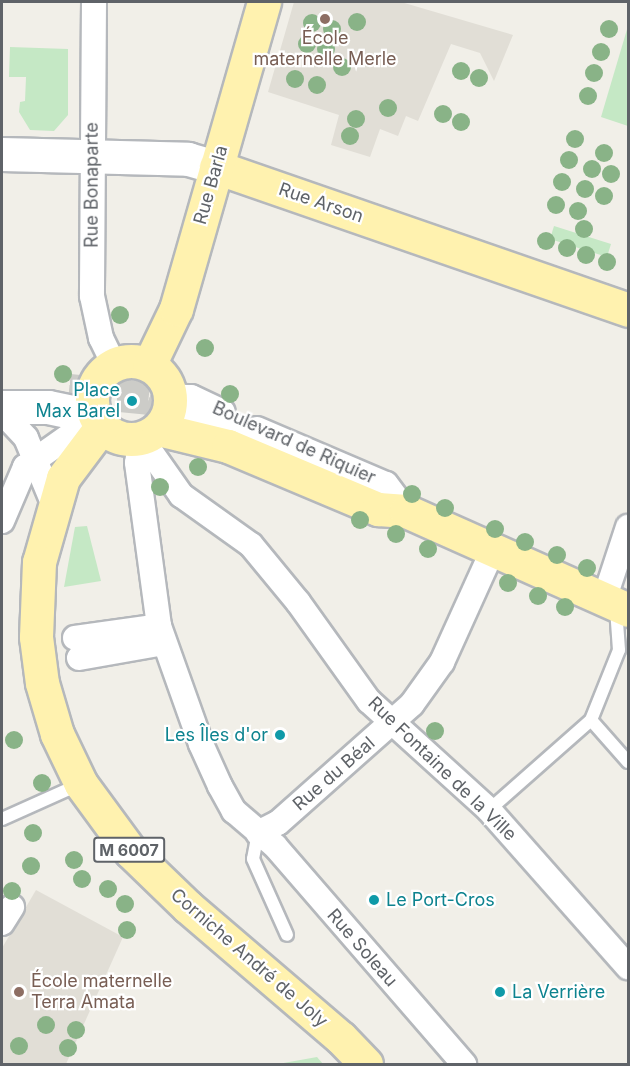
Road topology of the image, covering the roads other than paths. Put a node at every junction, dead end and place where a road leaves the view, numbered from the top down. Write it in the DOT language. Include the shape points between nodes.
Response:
graph roads {
  1 [pos="93,2"];
  2 [pos="264,2"];
  3 [pos="2,154"];
  4 [pos="92,157"];
  5 [pos="216,167"];
  6 [pos="628,310"];
  7 [pos="114,365"];
  8 [pos="149,366"];
  9 [pos="2,387"];
  10 [pos="69,390"];
  11 [pos="169,396"];
  12 [pos="2,406"];
  13 [pos="2,412"];
  14 [pos="197,416"];
  15 [pos="99,422"];
  16 [pos="149,433"];
  17 [pos="35,456"];
  18 [pos="53,503"];
  19 [pos="394,503"];
  20 [pos="2,521"];
  21 [pos="628,527"];
  22 [pos="492,552"];
  23 [pos="616,605"];
  24 [pos="161,634"];
  25 [pos="77,648"];
  26 [pos="591,720"];
  27 [pos="392,723"];
  28 [pos="628,762"];
  29 [pos="81,784"];
  30 [pos="489,810"];
  31 [pos="2,819"];
  32 [pos="258,833"];
  33 [pos="287,935"];
  34 [pos="628,967"];
  35 [pos="366,1065"];
  36 [pos="464,1065"];
  1 -- 4 [label="street, Rue Bonaparte"];
  2 -- 5 [label="main road, Rue Barla"];
  3 -- 4 [label="main road, Rue Arson"];
  4 -- 5 [label="main road, Rue Arson" via="188,159"];
  4 -- 7 [label="street, Rue Bonaparte" via="92,296 101,338"];
  5 -- 6 [label="main road, Rue Arson"];
  5 -- 8 [label="main road, Rue Barla" via="176,309"];
  7 -- 8 [label="main road" via="126,361"];
  7 -- 15 [label="main road" via="101,375 93,390"];
  8 -- 11 [label="main road" via="166,383"];
  9 -- 10 [label="main road"];
  11 -- 16 [label="main road" via="169,408"];
  11 -- 19 [label="street, Boulevard de Riquier" via="191,397 386,484"];
  12 -- 15 [label="main road" via="48,407"];
  13 -- 17 [label="street" via="20,428"];
  14 -- 19 [label="main road"];
  15 -- 16 [label="main road" via="125,439"];
  15 -- 17 [label="street"];
  15 -- 18 [label="main road, Corniche André de Joly / M 6007" via="63,478"];
  16 -- 19 [label="main road, Boulevard de Riquier" via="228,446 378,509"];
  16 -- 24 [label="street, Rue Soleau" via="137,463"];
  16 -- 27 [label="street, Rue Fontaine de la Ville" via="181,495 250,544 369,701"];
  17 -- 18 [label="street"];
  17 -- 20 [label="street" via="16,482"];
  18 -- 29 [label="main road, Corniche André de Joly / M 6007" via="39,562 36,637 42,683 57,734"];
  19 -- 22 [label="main road, Boulevard de Riquier"];
  21 -- 23 [label="street"];
  22 -- 23 [label="main road, Boulevard de Riquier"];
  22 -- 27 [label="street, Rue du Béal" via="442,662 412,704"];
  23 -- 26 [label="lane" via="619,650"];
  24 -- 25 [label="street"];
  24 -- 32 [label="street, Rue Soleau" via="220,786 234,811"];
  26 -- 28 [label="lane"];
  26 -- 30 [label="lane"];
  27 -- 30 [label="street, Rue Fontaine de la Ville"];
  27 -- 32 [label="street, Rue du Béal" via="278,823"];
  29 -- 31 [label="lane"];
  29 -- 35 [label="main road, Corniche André de Joly / M 6007" via="131,852 188,907 341,1038"];
  30 -- 34 [label="street, Rue Fontaine de la Ville"];
  32 -- 33 [label="lane" via="253,859"];
  32 -- 36 [label="street, Rue Soleau" via="275,846"];
}
